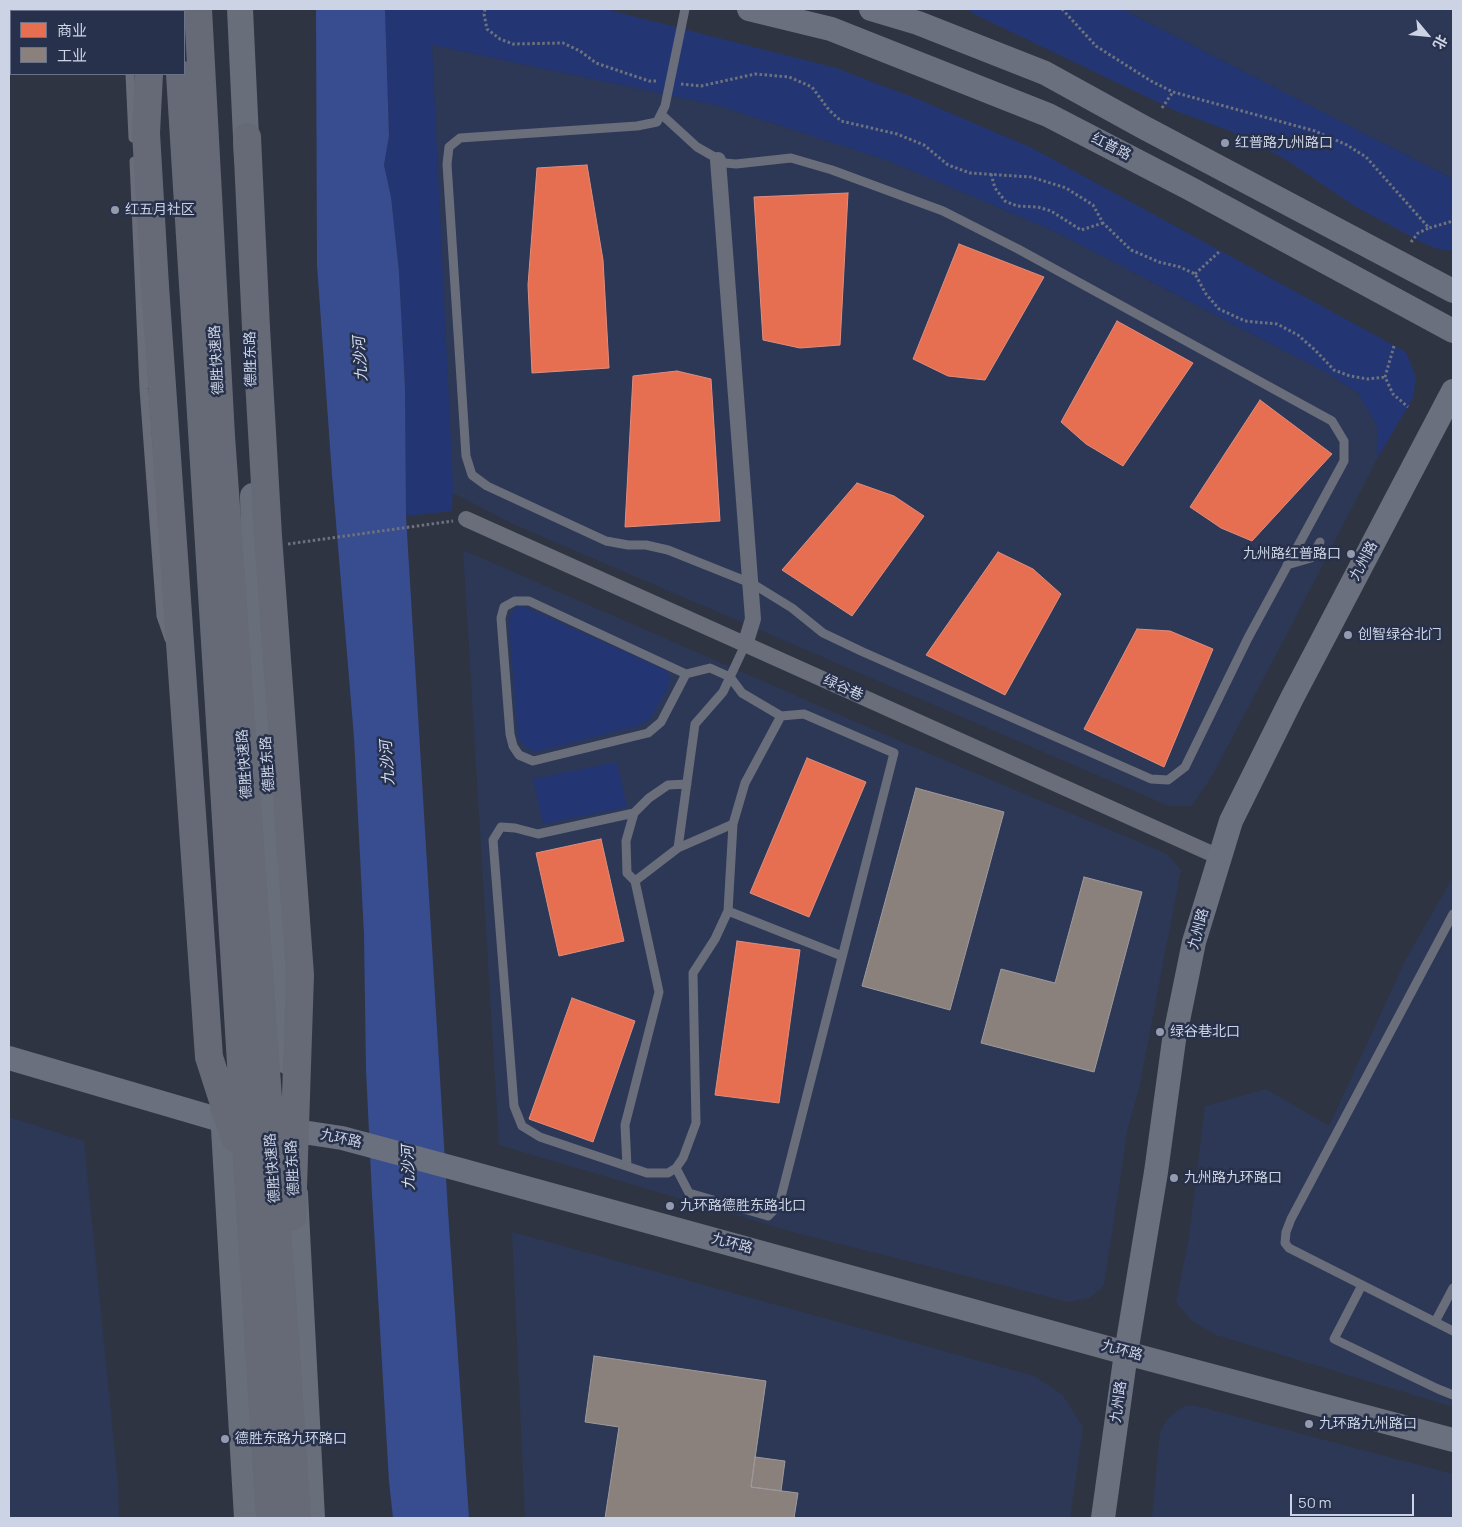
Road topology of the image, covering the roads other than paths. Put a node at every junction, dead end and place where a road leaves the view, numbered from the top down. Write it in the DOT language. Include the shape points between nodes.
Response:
graph roads {
  1 [pos="198,9"];
  2 [pos="240,9"];
  3 [pos="686,9"];
  4 [pos="748,9"];
  5 [pos="871,9"];
  6 [pos="921,16"];
  7 [pos="130,75"];
  8 [pos="149,75"];
  9 [pos="154,75"];
  10 [pos="180,75"];
  11 [pos="661,114"];
  12 [pos="247,137"];
  13 [pos="718,160"];
  14 [pos="1453,291"];
  15 [pos="1453,331"];
  16 [pos="1453,391"];
  17 [pos="466,519"];
  18 [pos="1320,542"];
  19 [pos="1286,565"];
  20 [pos="750,583"];
  21 [pos="745,645"];
  22 [pos="686,674"];
  23 [pos="730,677"];
  24 [pos="194,716"];
  25 [pos="781,716"];
  26 [pos="687,784"];
  27 [pos="634,813"];
  28 [pos="733,824"];
  29 [pos="678,848"];
  30 [pos="1220,857"];
  31 [pos="635,881"];
  32 [pos="728,911"];
  33 [pos="1453,914"];
  34 [pos="842,956"];
  35 [pos="9,1058"];
  36 [pos="224,1121"];
  37 [pos="291,1130"];
  38 [pos="627,1166"];
  39 [pos="676,1168"];
  40 [pos="248,1177"];
  41 [pos="1362,1285"];
  42 [pos="1453,1288"];
  43 [pos="1435,1322"];
  44 [pos="1453,1331"];
  45 [pos="1126,1352"];
  46 [pos="287,1366"];
  47 [pos="1453,1395"];
  48 [pos="1453,1440"];
  49 [pos="247,1518"];
  50 [pos="270,1518"];
  51 [pos="297,1518"];
  52 [pos="312,1518"];
  53 [pos="1103,1518"];
  1 -- 46 [label="highway, 德胜快速路, bridge" via="221,436"];
  2 -- 12 [label="main road, 德胜东路"];
  3 -- 11 [label="lane"];
  4 -- 15 [label="street, 红普路" via="831,29 1048,115"];
  5 -- 6 [label="street"];
  6 -- 14 [label="street" via="1045,73"];
  7 -- 24 [label="lane" via="144,389 161,616"];
  8 -- 40 [label="highway, bridge" via="146,133 155,286 209,1056"];
  9 -- 36 [label="main road"];
  10 -- 40 [label="highway, 德胜快速路, bridge"];
  11 -- 13 [label="lane" via="697,147"];
  11 -- 20 [label="lane" via="657,122 460,138 449,147 447,164 466,456 472,475 487,486 606,541 668,550"];
  12 -- 37 [label="main road, 德胜东路" via="254,548"];
  12 -- 46 [label="highway, bridge" via="268,536 300,975"];
  13 -- 19 [label="lane" via="736,164 791,158 943,211 1332,421 1344,441 1344,461"];
  13 -- 20 [label="street"];
  16 -- 30 [label="street, 九州路" via="1230,821"];
  17 -- 21 [label="street, 绿谷巷"];
  18 -- 19 [label="lane" via="1311,558"];
  19 -- 20 [label="lane" via="1185,767 1168,780 1151,779 863,652 823,633 792,608"];
  20 -- 21 [label="street" via="753,619"];
  21 -- 23 [label="lane"];
  21 -- 30 [label="street, 绿谷巷"];
  22 -- 22 [label="lane" via="661,722 648,733 533,761 519,755 510,734 501,618 504,607 514,601 528,601"];
  22 -- 23 [label="lane" via="710,668"];
  23 -- 25 [label="lane" via="742,693"];
  23 -- 26 [label="lane" via="723,692 695,724"];
  25 -- 28 [label="lane" via="745,783"];
  25 -- 34 [label="lane" via="804,714 894,752"];
  26 -- 27 [label="lane" via="668,785 648,798"];
  26 -- 29 [label="lane"];
  27 -- 31 [label="lane" via="626,841 627,873"];
  27 -- 38 [label="lane" via="538,834 501,826 493,840 514,1106 522,1126 540,1138"];
  28 -- 29 [label="lane"];
  28 -- 32 [label="lane"];
  29 -- 31 [label="lane"];
  30 -- 45 [label="street, 九州路" via="1194,942 1174,1040"];
  31 -- 38 [label="lane" via="658,992 625,1125"];
  32 -- 34 [label="lane"];
  32 -- 39 [label="lane" via="693,973 696,1124"];
  33 -- 41 [label="lane" via="1286,1232 1285,1242 1289,1248"];
  34 -- 39 [label="lane" via="779,1205 768,1216 689,1193"];
  35 -- 36 [label="street, 九环路"];
  36 -- 37 [label="street, 九环路"];
  36 -- 49 [label="main road"];
  37 -- 45 [label="street, 九环路" via="342,1138"];
  37 -- 52 [label="main road, 德胜东路"];
  38 -- 39 [label="lane" via="647,1173 668,1173"];
  40 -- 50 [label="highway, 德胜快速路"];
  41 -- 43 [label="lane"];
  41 -- 47 [label="lane" via="1334,1340"];
  42 -- 43 [label="lane"];
  43 -- 44 [label="lane"];
  45 -- 48 [label="street, 九环路"];
  45 -- 53 [label="street, 九州路"];
  46 -- 51 [label="highway, 德胜快速路"];
}
